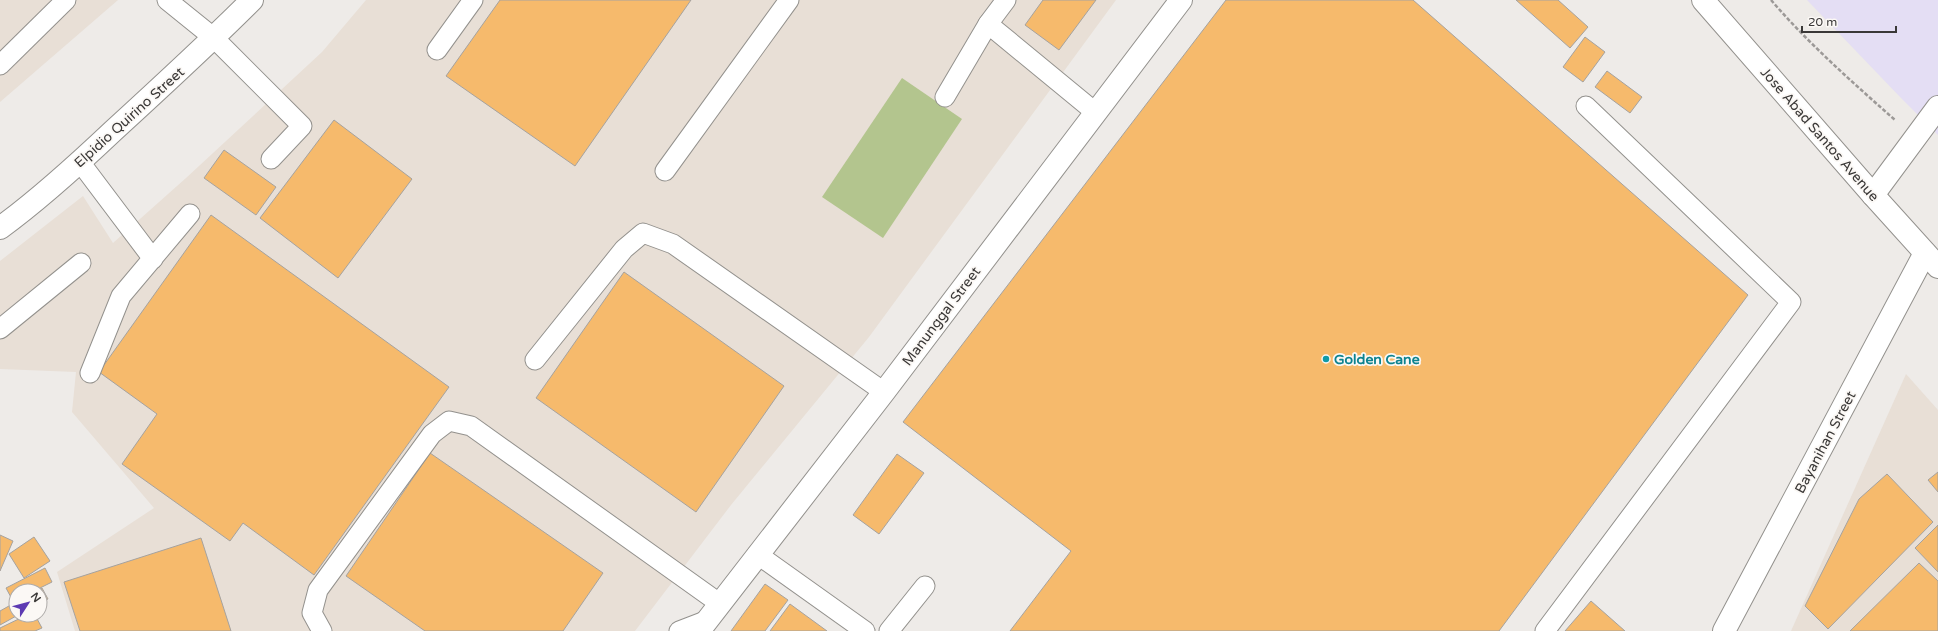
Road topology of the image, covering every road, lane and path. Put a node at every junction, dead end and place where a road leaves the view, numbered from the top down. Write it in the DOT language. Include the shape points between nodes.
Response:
graph roads {
  1 [pos="66,0"];
  2 [pos="167,0"];
  3 [pos="252,0"];
  4 [pos="473,0"];
  5 [pos="789,0"];
  6 [pos="1006,0"];
  7 [pos="1181,0"];
  8 [pos="1703,0"];
  9 [pos="1771,0"];
  10 [pos="988,24"];
  11 [pos="214,38"];
  12 [pos="437,50"];
  13 [pos="0,65"];
  14 [pos="945,97"];
  15 [pos="1586,106"];
  16 [pos="1938,108"];
  17 [pos="1095,112"];
  18 [pos="1915,138"];
  19 [pos="271,159"];
  20 [pos="80,162"];
  21 [pos="665,171"];
  22 [pos="1873,195"];
  23 [pos="190,214"];
  24 [pos="0,228"];
  25 [pos="153,258"];
  26 [pos="1932,260"];
  27 [pos="81,263"];
  28 [pos="0,329"];
  29 [pos="535,360"];
  30 [pos="90,373"];
  31 [pos="884,392"];
  32 [pos="757,554"];
  33 [pos="925,586"];
  34 [pos="718,604"];
  35 [pos="702,626"];
  36 [pos="322,631"];
  37 [pos="679,631"];
  38 [pos="865,631"];
  39 [pos="889,631"];
  40 [pos="1545,631"];
  41 [pos="1724,631"];
  1 -- 13 [label="lane"];
  2 -- 11 [label="lane"];
  3 -- 11 [label="street, Elpidio Quirino Street"];
  4 -- 12 [label="lane"];
  5 -- 21 [label="lane"];
  6 -- 10 [label="lane"];
  7 -- 17 [label="street, Manunggal Street"];
  8 -- 22 [label="street, Jose Abad Santos Avenue"];
  9 -- 18 [label="path" via="1865,94"];
  10 -- 14 [label="lane"];
  10 -- 17 [label="lane"];
  11 -- 19 [label="lane" via="302,126"];
  11 -- 20 [label="street, Elpidio Quirino Street"];
  15 -- 40 [label="lane" via="1791,302"];
  16 -- 18 [label="street"];
  17 -- 31 [label="street, Manunggal Street"];
  18 -- 22 [label="street"];
  20 -- 24 [label="street, Elpidio Quirino Street"];
  20 -- 25 [label="lane"];
  22 -- 26 [label="street, Jose Abad Santos Avenue"];
  23 -- 25 [label="lane"];
  25 -- 30 [label="lane" via="121,296"];
  26 -- 41 [label="street, Bayanihan Street"];
  27 -- 28 [label="lane"];
  29 -- 31 [label="lane" via="624,249 643,233 673,244"];
  31 -- 32 [label="street, Manunggal Street"];
  32 -- 34 [label="street, Manunggal Street"];
  32 -- 38 [label="lane"];
  33 -- 39 [label="lane"];
  34 -- 35 [label="street, Manunggal Street"];
  34 -- 36 [label="lane" via="471,426 449,421 432,434 318,590 312,613"];
  35 -- 37 [label="lane"];
}
